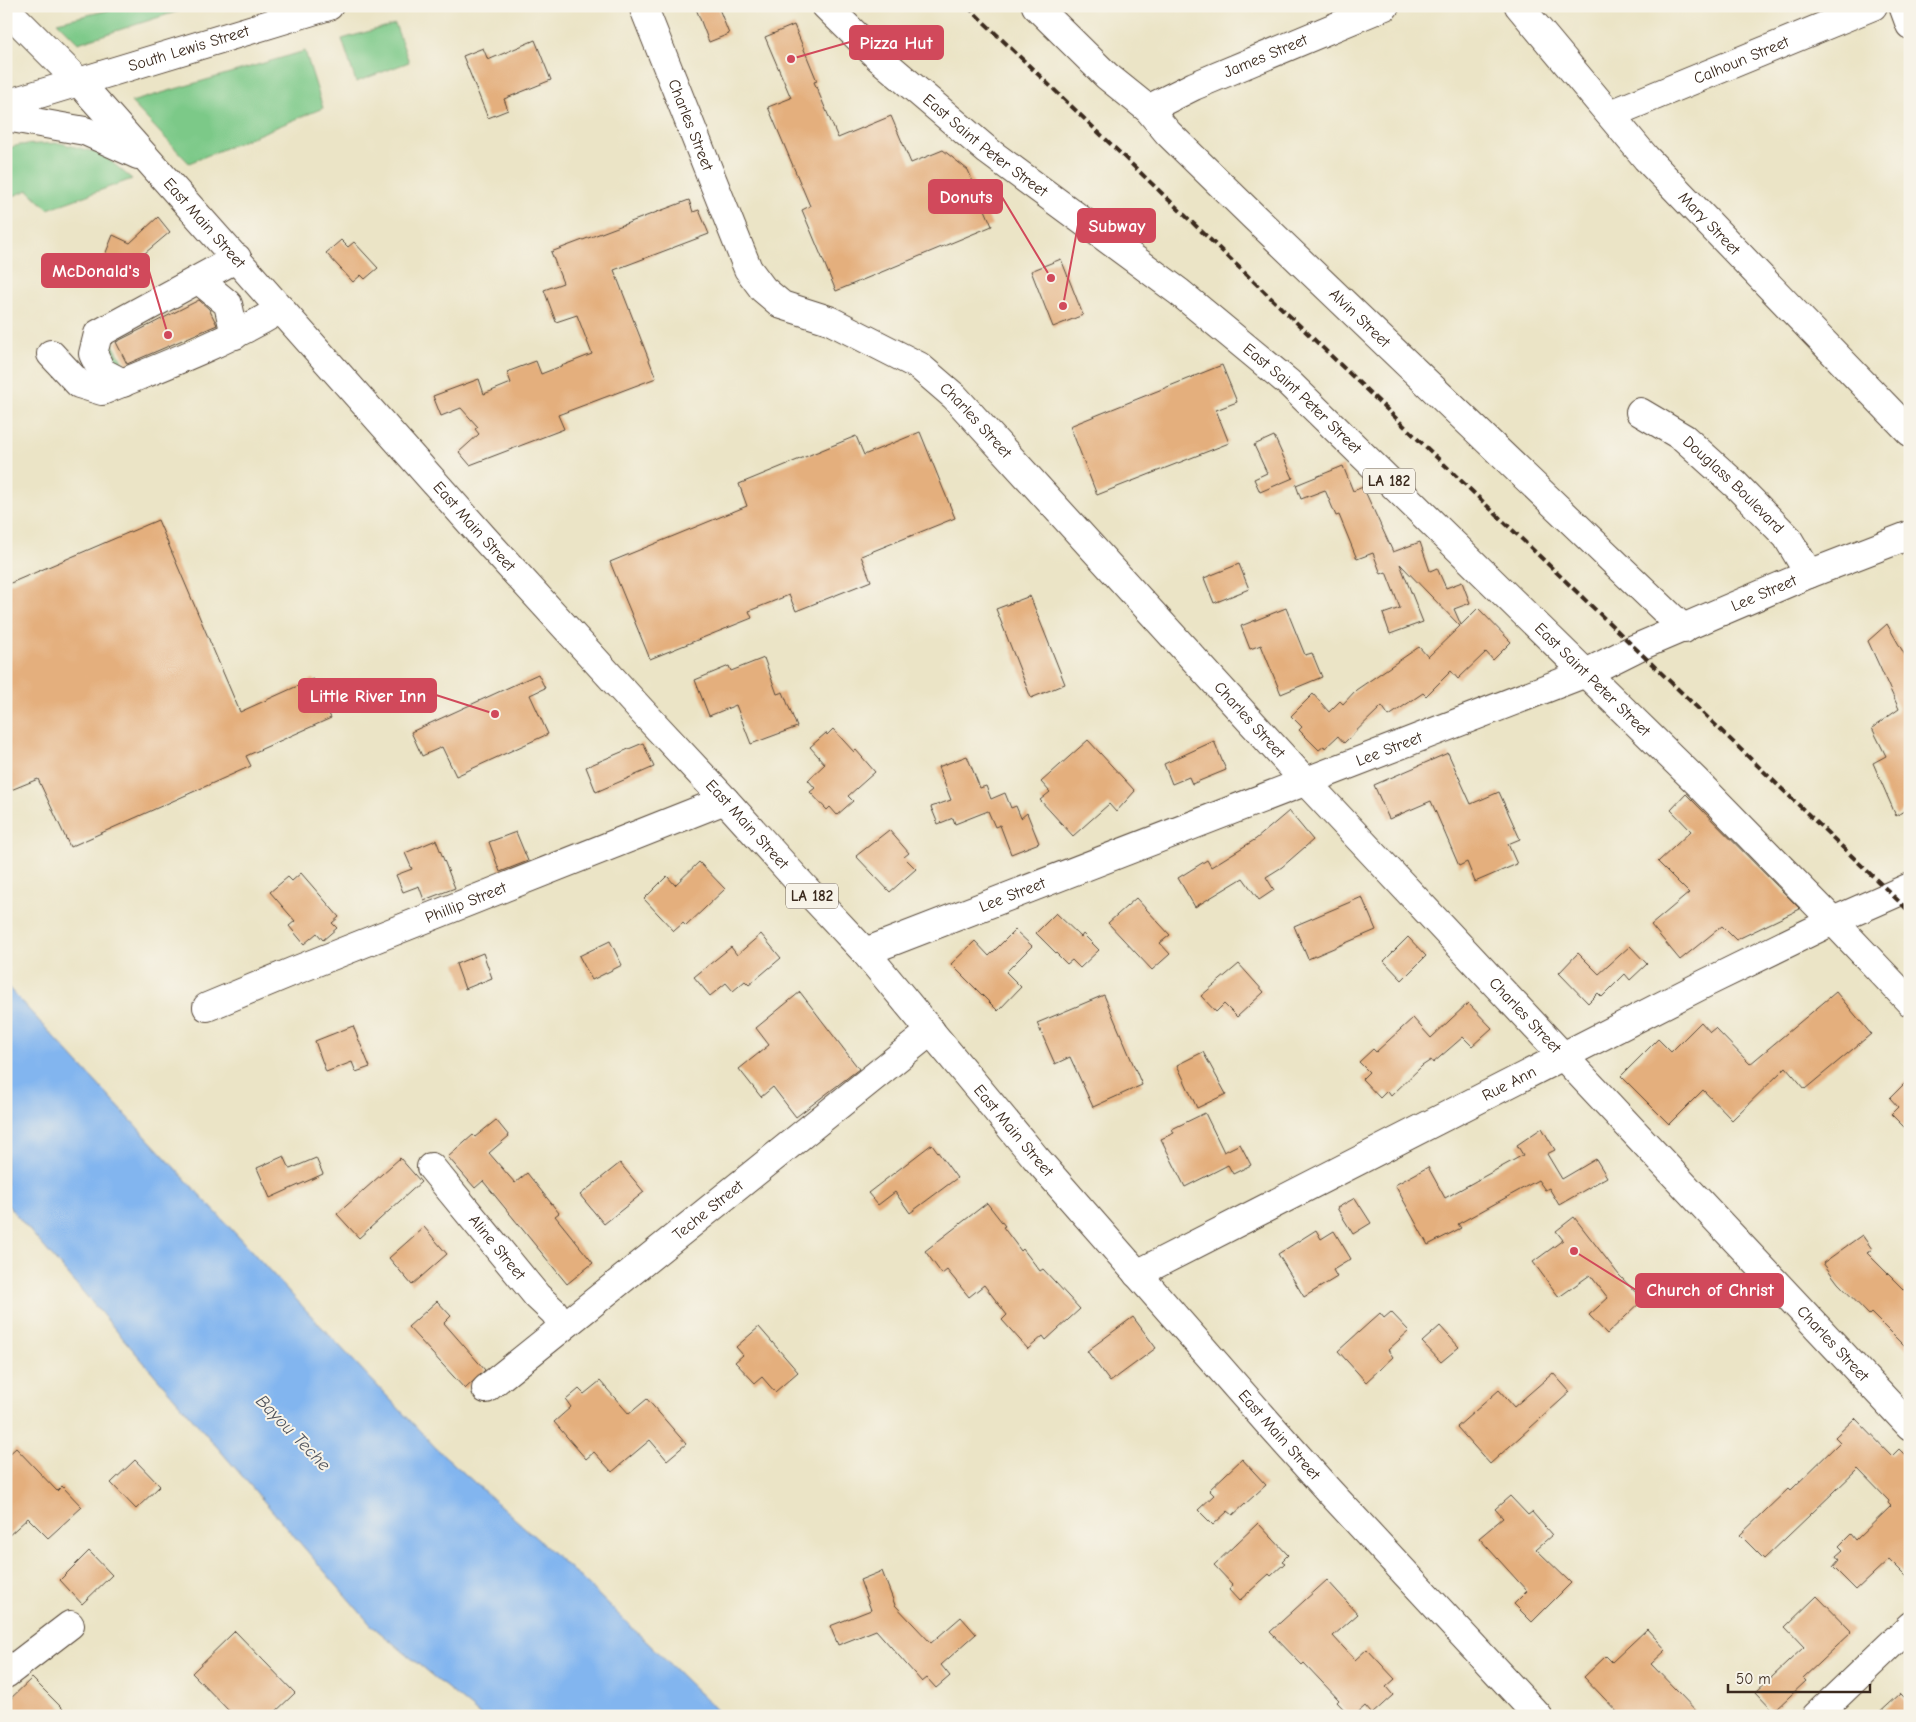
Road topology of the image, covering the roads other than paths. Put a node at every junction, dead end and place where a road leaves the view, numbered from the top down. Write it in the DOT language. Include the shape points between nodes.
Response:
graph roads {
  1 [pos="329,6"];
  2 [pos="642,6"];
  3 [pos="826,6"];
  4 [pos="1036,6"];
  5 [pos="1385,6"];
  6 [pos="1519,6"];
  7 [pos="1873,6"];
  8 [pos="1904,6"];
  9 [pos="6,9"];
  10 [pos="1910,25"];
  11 [pos="78,81"];
  12 [pos="6,104"];
  13 [pos="1148,109"];
  14 [pos="1611,114"];
  15 [pos="6,117"];
  16 [pos="148,159"];
  17 [pos="237,258"];
  18 [pos="199,280"];
  19 [pos="281,310"];
  20 [pos="234,334"];
  21 [pos="51,354"];
  22 [pos="123,382"];
  23 [pos="1640,412"];
  24 [pos="1910,432"];
  25 [pos="1910,535"];
  26 [pos="1809,574"];
  27 [pos="1684,629"];
  28 [pos="1586,673"];
  29 [pos="1306,782"];
  30 [pos="725,800"];
  31 [pos="1910,888"];
  32 [pos="1833,921"];
  33 [pos="865,952"];
  34 [pos="1910,1002"];
  35 [pos="208,1007"];
  36 [pos="931,1031"];
  37 [pos="1563,1056"];
  38 [pos="431,1167"];
  39 [pos="1137,1274"];
  40 [pos="563,1326"];
  41 [pos="486,1389"];
  42 [pos="1910,1426"];
  43 [pos="70,1625"];
  44 [pos="1910,1626"];
  45 [pos="6,1674"];
  46 [pos="1538,1716"];
  47 [pos="1816,1716"];
  1 -- 11 [label="street, South Lewis Street"];
  2 -- 29 [label="street, Charles Street" via="748,269 763,289 782,304 829,320 919,366 950,393"];
  3 -- 28 [label="street, East Saint Peter Street / LA 182" via="879,58 988,151 1179,292 1289,384"];
  4 -- 13 [label="street, Alvin Street" via="1108,76"];
  5 -- 13 [label="street, James Street" via="1194,86"];
  6 -- 14 [label="street, Mary Street"];
  7 -- 14 [label="street, Calhoun Street"];
  8 -- 10 [label="street"];
  9 -- 11 [label="street, East Main Street / LA 182"];
  11 -- 12 [label="street, South Lewis Street"];
  11 -- 16 [label="street, East Main Street / LA 182"];
  13 -- 27 [label="street, Alvin Street" via="1252,215"];
  14 -- 24 [label="street, Mary Street" via="1646,158"];
  15 -- 16 [label="street" via="85,132"];
  16 -- 17 [label="street, East Main Street / LA 182"];
  17 -- 18 [label="street"];
  17 -- 19 [label="street, East Main Street / LA 182"];
  18 -- 20 [label="street" via="228,304"];
  18 -- 22 [label="street" via="98,334 93,354 102,372"];
  19 -- 20 [label="street"];
  19 -- 30 [label="street, East Main Street / LA 182" via="496,552"];
  20 -- 22 [label="street"];
  21 -- 22 [label="street" via="79,384 102,391"];
  23 -- 26 [label="street, Douglass Boulevard" via="1684,438 1736,486 1787,537"];
  25 -- 26 [label="street, Lee Street"];
  26 -- 27 [label="street, Lee Street"];
  27 -- 28 [label="street, Lee Street"];
  28 -- 29 [label="street, Lee Street"];
  28 -- 32 [label="street, East Saint Peter Street / LA 182"];
  29 -- 33 [label="street, Lee Street"];
  29 -- 37 [label="street, Charles Street"];
  30 -- 33 [label="street, East Main Street / LA 182"];
  30 -- 35 [label="street, Phillip Street"];
  31 -- 32 [label="street, Rue Ann"];
  32 -- 34 [label="street, East Saint Peter Street / LA 182"];
  32 -- 37 [label="street, Rue Ann"];
  33 -- 36 [label="street, East Main Street / LA 182"];
  36 -- 39 [label="street, East Main Street / LA 182"];
  36 -- 40 [label="street, Teche Street"];
  37 -- 39 [label="street, Rue Ann"];
  37 -- 42 [label="street, Charles Street"];
  38 -- 40 [label="street, Aline Street"];
  39 -- 46 [label="street, East Main Street / LA 182" via="1318,1480"];
  40 -- 41 [label="street, Teche Street"];
  43 -- 45 [label="street"];
  44 -- 47 [label="street"];
}
